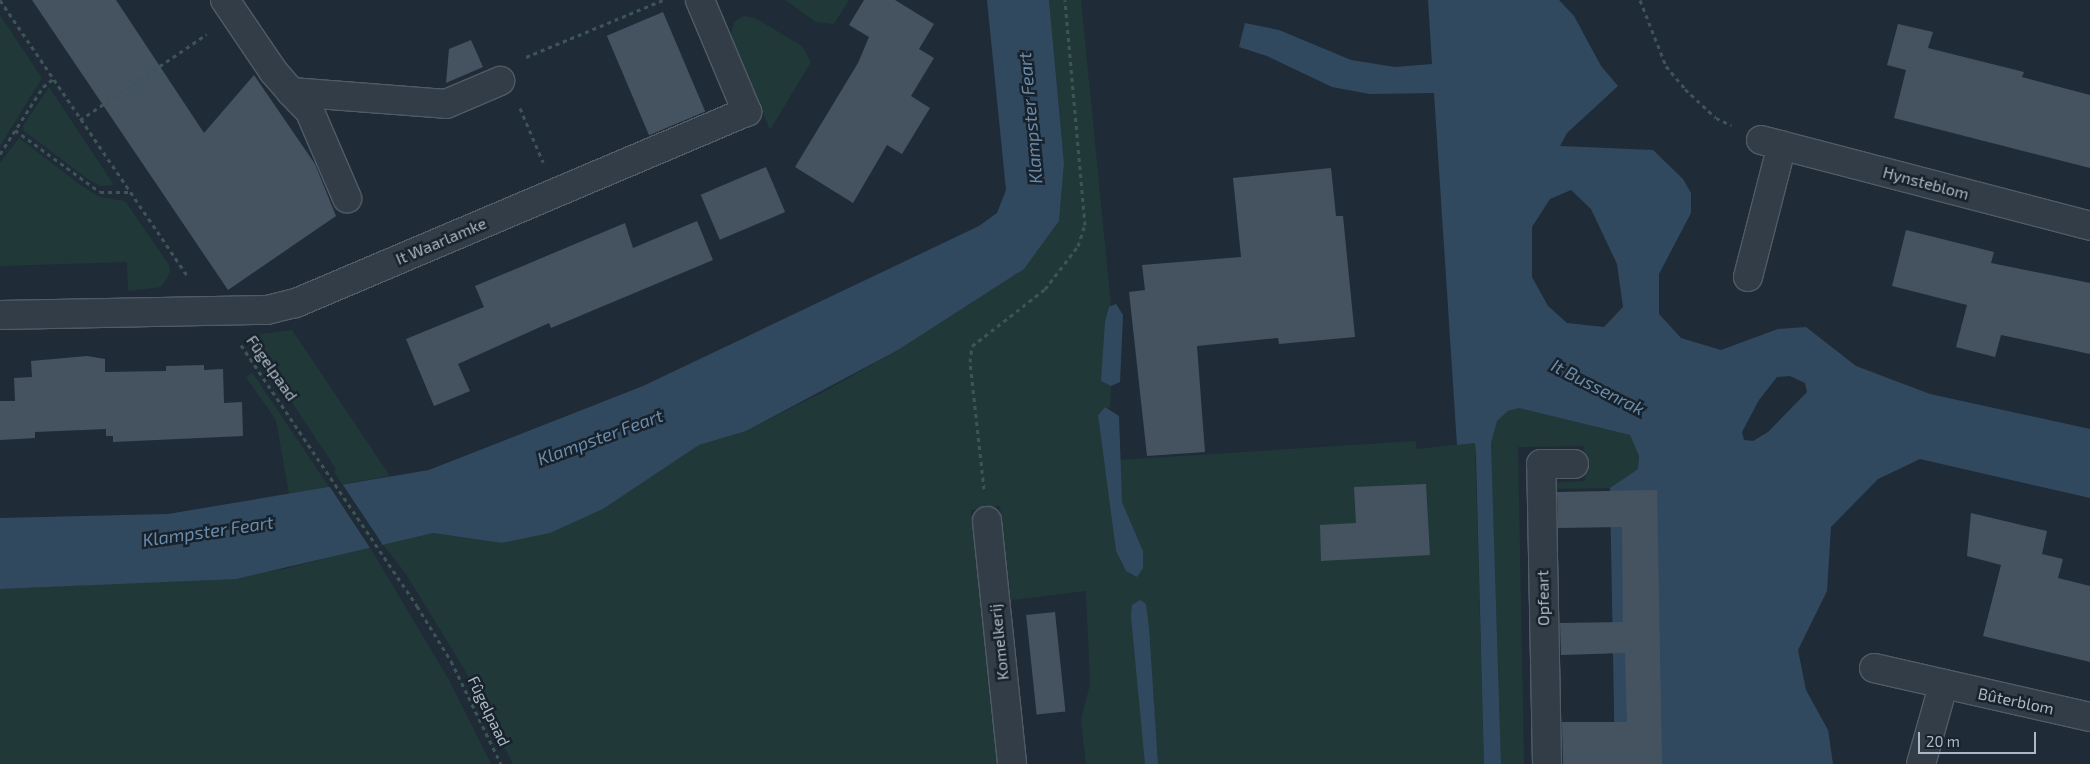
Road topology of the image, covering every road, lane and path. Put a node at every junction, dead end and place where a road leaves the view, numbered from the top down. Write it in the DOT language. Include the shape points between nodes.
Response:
graph roads {
  1 [pos="0,0"];
  2 [pos="663,0"];
  3 [pos="700,0"];
  4 [pos="1065,0"];
  5 [pos="1640,0"];
  6 [pos="230,8"];
  7 [pos="521,59"];
  8 [pos="53,78"];
  9 [pos="500,81"];
  10 [pos="291,92"];
  11 [pos="518,102"];
  12 [pos="80,120"];
  13 [pos="15,130"];
  14 [pos="1772,143"];
  15 [pos="0,154"];
  16 [pos="129,192"];
  17 [pos="555,193"];
  18 [pos="346,198"];
  19 [pos="2090,226"];
  20 [pos="1748,277"];
  21 [pos="215,311"];
  22 [pos="0,315"];
  23 [pos="1574,464"];
  24 [pos="987,521"];
  25 [pos="1874,668"];
  26 [pos="1943,686"];
  27 [pos="2090,717"];
  28 [pos="501,764"];
  29 [pos="1012,764"];
  30 [pos="1547,764"];
  31 [pos="1921,764"];
  1 -- 8 [label="path, Fûgelpaad"];
  2 -- 7 [label="path"];
  3 -- 17 [label="street, It Waarlamke" via="747,112"];
  4 -- 24 [label="path" via="1085,225 1078,246 1045,289 972,346 970,362"];
  5 -- 14 [label="path" via="1666,66 1685,89 1716,118"];
  6 -- 10 [label="street" via="272,72"];
  6 -- 12 [label="path"];
  8 -- 12 [label="path, Fûgelpaad"];
  8 -- 13 [label="path" via="43,87"];
  9 -- 10 [label="street" via="446,104"];
  10 -- 18 [label="street" via="310,112"];
  11 -- 17 [label="path"];
  12 -- 16 [label="path, Fûgelpaad"];
  13 -- 15 [label="path"];
  13 -- 16 [label="path" via="100,192"];
  14 -- 19 [label="street, Hynsteblom"];
  14 -- 20 [label="street"];
  16 -- 21 [label="path, Fûgelpaad" via="178,265"];
  17 -- 21 [label="street, It Waarlamke" via="296,303 267,310"];
  21 -- 22 [label="street, It Waarlamke"];
  21 -- 28 [label="path, Fûgelpaad" via="378,548 451,661"];
  23 -- 30 [label="street, Opfeart" via="1541,464"];
  24 -- 29 [label="street, Komelkerij"];
  25 -- 26 [label="street, Bûterblom"];
  26 -- 27 [label="street, Bûterblom"];
  26 -- 31 [label="street"];
}
